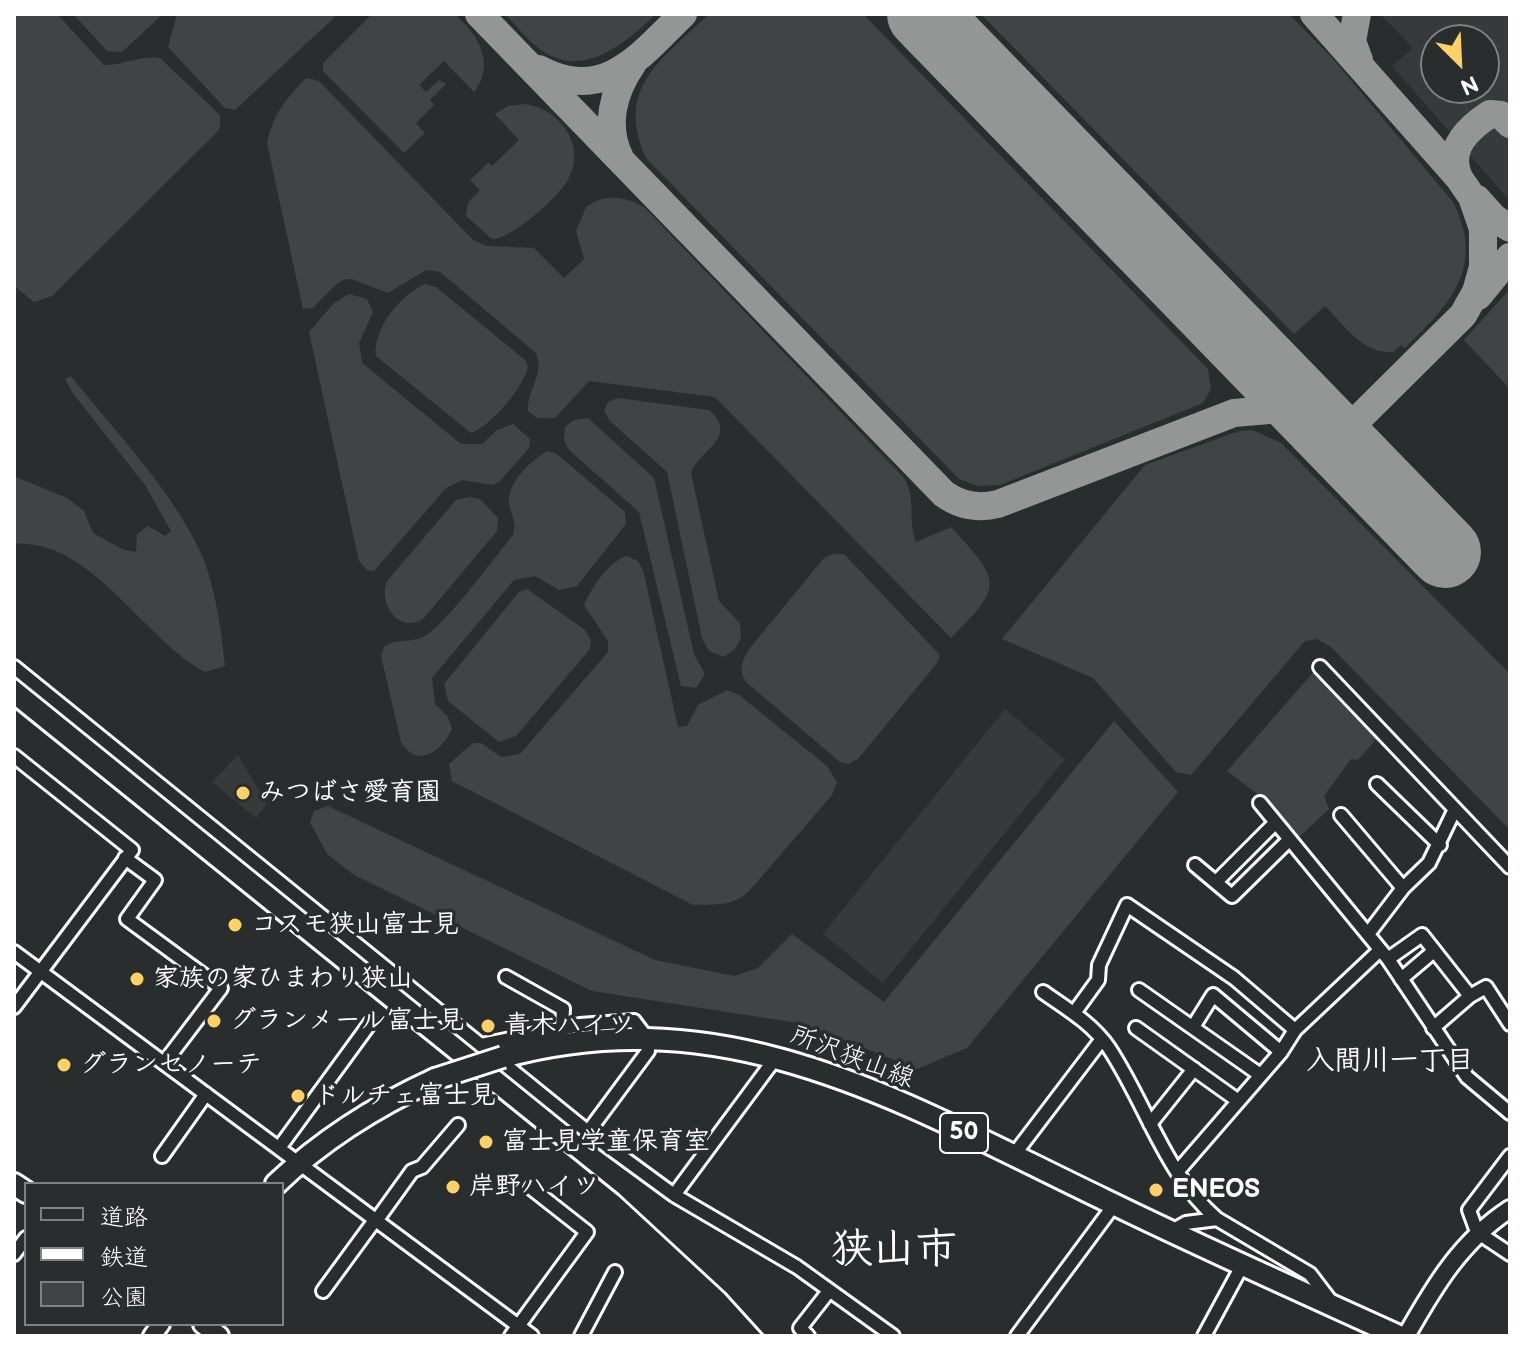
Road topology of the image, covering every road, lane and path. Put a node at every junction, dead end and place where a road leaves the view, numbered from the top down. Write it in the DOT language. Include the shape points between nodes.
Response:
graph roads {
  1 [pos="14,667"];
  2 [pos="1320,667"];
  3 [pos="14,756"];
  4 [pos="1377,784"];
  5 [pos="1260,803"];
  6 [pos="1455,809"];
  7 [pos="1341,815"];
  8 [pos="1275,823"];
  9 [pos="1289,840"];
  10 [pos="1440,845"];
  11 [pos="125,858"];
  12 [pos="1195,865"];
  13 [pos="1510,867"];
  14 [pos="1216,882"];
  15 [pos="1403,888"];
  16 [pos="1368,934"];
  17 [pos="1434,951"];
  18 [pos="14,952"];
  19 [pos="1384,955"];
  20 [pos="40,972"];
  21 [pos="506,977"];
  22 [pos="1401,979"];
  23 [pos="1139,990"];
  24 [pos="1043,992"];
  25 [pos="1470,996"];
  26 [pos="14,1007"];
  27 [pos="1074,1013"];
  28 [pos="371,1022"];
  29 [pos="1510,1024"];
  30 [pos="1193,1027"];
  31 [pos="562,1028"];
  32 [pos="1136,1028"];
  33 [pos="1433,1028"];
  34 [pos="1295,1030"];
  35 [pos="1102,1039"];
  36 [pos="649,1041"];
  37 [pos="481,1045"];
  38 [pos="1281,1052"];
  39 [pos="777,1056"];
  40 [pos="164,1063"];
  41 [pos="1194,1069"];
  42 [pos="1259,1074"];
  43 [pos="206,1094"];
  44 [pos="1237,1100"];
  45 [pos="1510,1113"];
  46 [pos="1150,1124"];
  47 [pos="458,1125"];
  48 [pos="588,1132"];
  49 [pos="279,1148"];
  50 [pos="162,1156"];
  51 [pos="1013,1156"];
  52 [pos="1510,1156"];
  53 [pos="298,1163"];
  54 [pos="1177,1172"];
  55 [pos="278,1182"];
  56 [pos="531,1188"];
  57 [pos="674,1195"];
  58 [pos="1114,1205"];
  59 [pos="1510,1209"];
  60 [pos="1217,1219"];
  61 [pos="376,1221"];
  62 [pos="1172,1231"];
  63 [pos="1477,1232"];
  64 [pos="1510,1254"];
  65 [pos="1243,1264"];
  66 [pos="615,1272"];
  67 [pos="323,1291"];
  68 [pos="829,1291"];
  69 [pos="1333,1306"];
  70 [pos="514,1331"];
  71 [pos="1024,1334"];
  72 [pos="532,1336"];
  73 [pos="582,1336"];
  74 [pos="808,1336"];
  75 [pos="893,1336"];
  76 [pos="1204,1336"];
  77 [pos="1399,1336"];
  78 [pos="1406,1336"];
  1 -- 37 [label="street"];
  2 -- 6 [label="street"];
  3 -- 11 [label="street" via="132,850"];
  4 -- 10 [label="street"];
  5 -- 8 [label="street"];
  6 -- 10 [label="street"];
  6 -- 13 [label="street"];
  7 -- 15 [label="street"];
  8 -- 9 [label="street"];
  8 -- 14 [label="street"];
  9 -- 14 [label="street" via="1232,896"];
  9 -- 16 [label="street"];
  10 -- 15 [label="street"];
  11 -- 20 [label="street"];
  11 -- 40 [label="street" via="155,880 127,919 221,988"];
  12 -- 14 [label="street"];
  15 -- 16 [label="street"];
  16 -- 19 [label="street"];
  17 -- 19 [label="street" via="1422,935"];
  17 -- 22 [label="street"];
  17 -- 25 [label="street"];
  18 -- 20 [label="street"];
  19 -- 22 [label="street"];
  19 -- 34 [label="street"];
  20 -- 26 [label="street"];
  20 -- 40 [label="street"];
  21 -- 31 [label="street" via="563,1009"];
  22 -- 33 [label="street"];
  23 -- 30 [label="street"];
  24 -- 27 [label="street"];
  25 -- 29 [label="street" via="1486,987"];
  25 -- 33 [label="street"];
  27 -- 34 [label="street" via="1098,980 1099,965 1127,905 1234,978"];
  27 -- 35 [label="street"];
  28 -- 49 [label="street"];
  30 -- 38 [label="street" via="1213,995"];
  30 -- 42 [label="street"];
  31 -- 36 [label="street" via="634,1021"];
  31 -- 37 [label="street"];
  32 -- 41 [label="street"];
  33 -- 45 [label="street" via="1475,1086"];
  34 -- 38 [label="street"];
  35 -- 46 [label="street"];
  35 -- 51 [label="street"];
  36 -- 39 [label="main road, 所沢狭山線 / 50" via="685,1039"];
  36 -- 48 [label="street" via="648,1051"];
  36 -- 53 [label="main road, 所沢狭山線 / 50, bridge" via="574,1042 435,1079 357,1120"];
  37 -- 48 [label="street"];
  38 -- 42 [label="street"];
  39 -- 51 [label="main road, 所沢狭山線 / 50" via="874,1091"];
  39 -- 57 [label="street"];
  40 -- 43 [label="street"];
  41 -- 44 [label="street"];
  41 -- 46 [label="street"];
  42 -- 44 [label="street"];
  43 -- 49 [label="street"];
  43 -- 50 [label="street"];
  44 -- 54 [label="street"];
  46 -- 54 [label="street"];
  47 -- 61 [label="street" via="422,1167 412,1171"];
  48 -- 57 [label="street"];
  49 -- 53 [label="street"];
  51 -- 58 [label="main road, 所沢狭山線 / 50"];
  52 -- 63 [label="street" via="1469,1210"];
  53 -- 55 [label="main road, 50"];
  53 -- 61 [label="street"];
  54 -- 60 [label="street" via="1194,1199"];
  56 -- 70 [label="street" via="587,1232"];
  57 -- 68 [label="street"];
  58 -- 62 [label="main road, 所沢狭山線 / 50"];
  58 -- 71 [label="street"];
  59 -- 63 [label="street"];
  60 -- 62 [label="street" via="1186,1223"];
  60 -- 69 [label="street" via="1310,1274"];
  61 -- 67 [label="street"];
  61 -- 70 [label="street"];
  62 -- 65 [label="main road, 所沢狭山線 / 50"];
  63 -- 64 [label="street"];
  63 -- 78 [label="street" via="1437,1281"];
  65 -- 69 [label="main road, 所沢狭山線 / 50"];
  65 -- 76 [label="street"];
  66 -- 73 [label="street"];
  68 -- 74 [label="street" via="800,1328"];
  68 -- 75 [label="street"];
  69 -- 77 [label="main road, 所沢狭山線 / 50"];
  70 -- 72 [label="street"];
}
